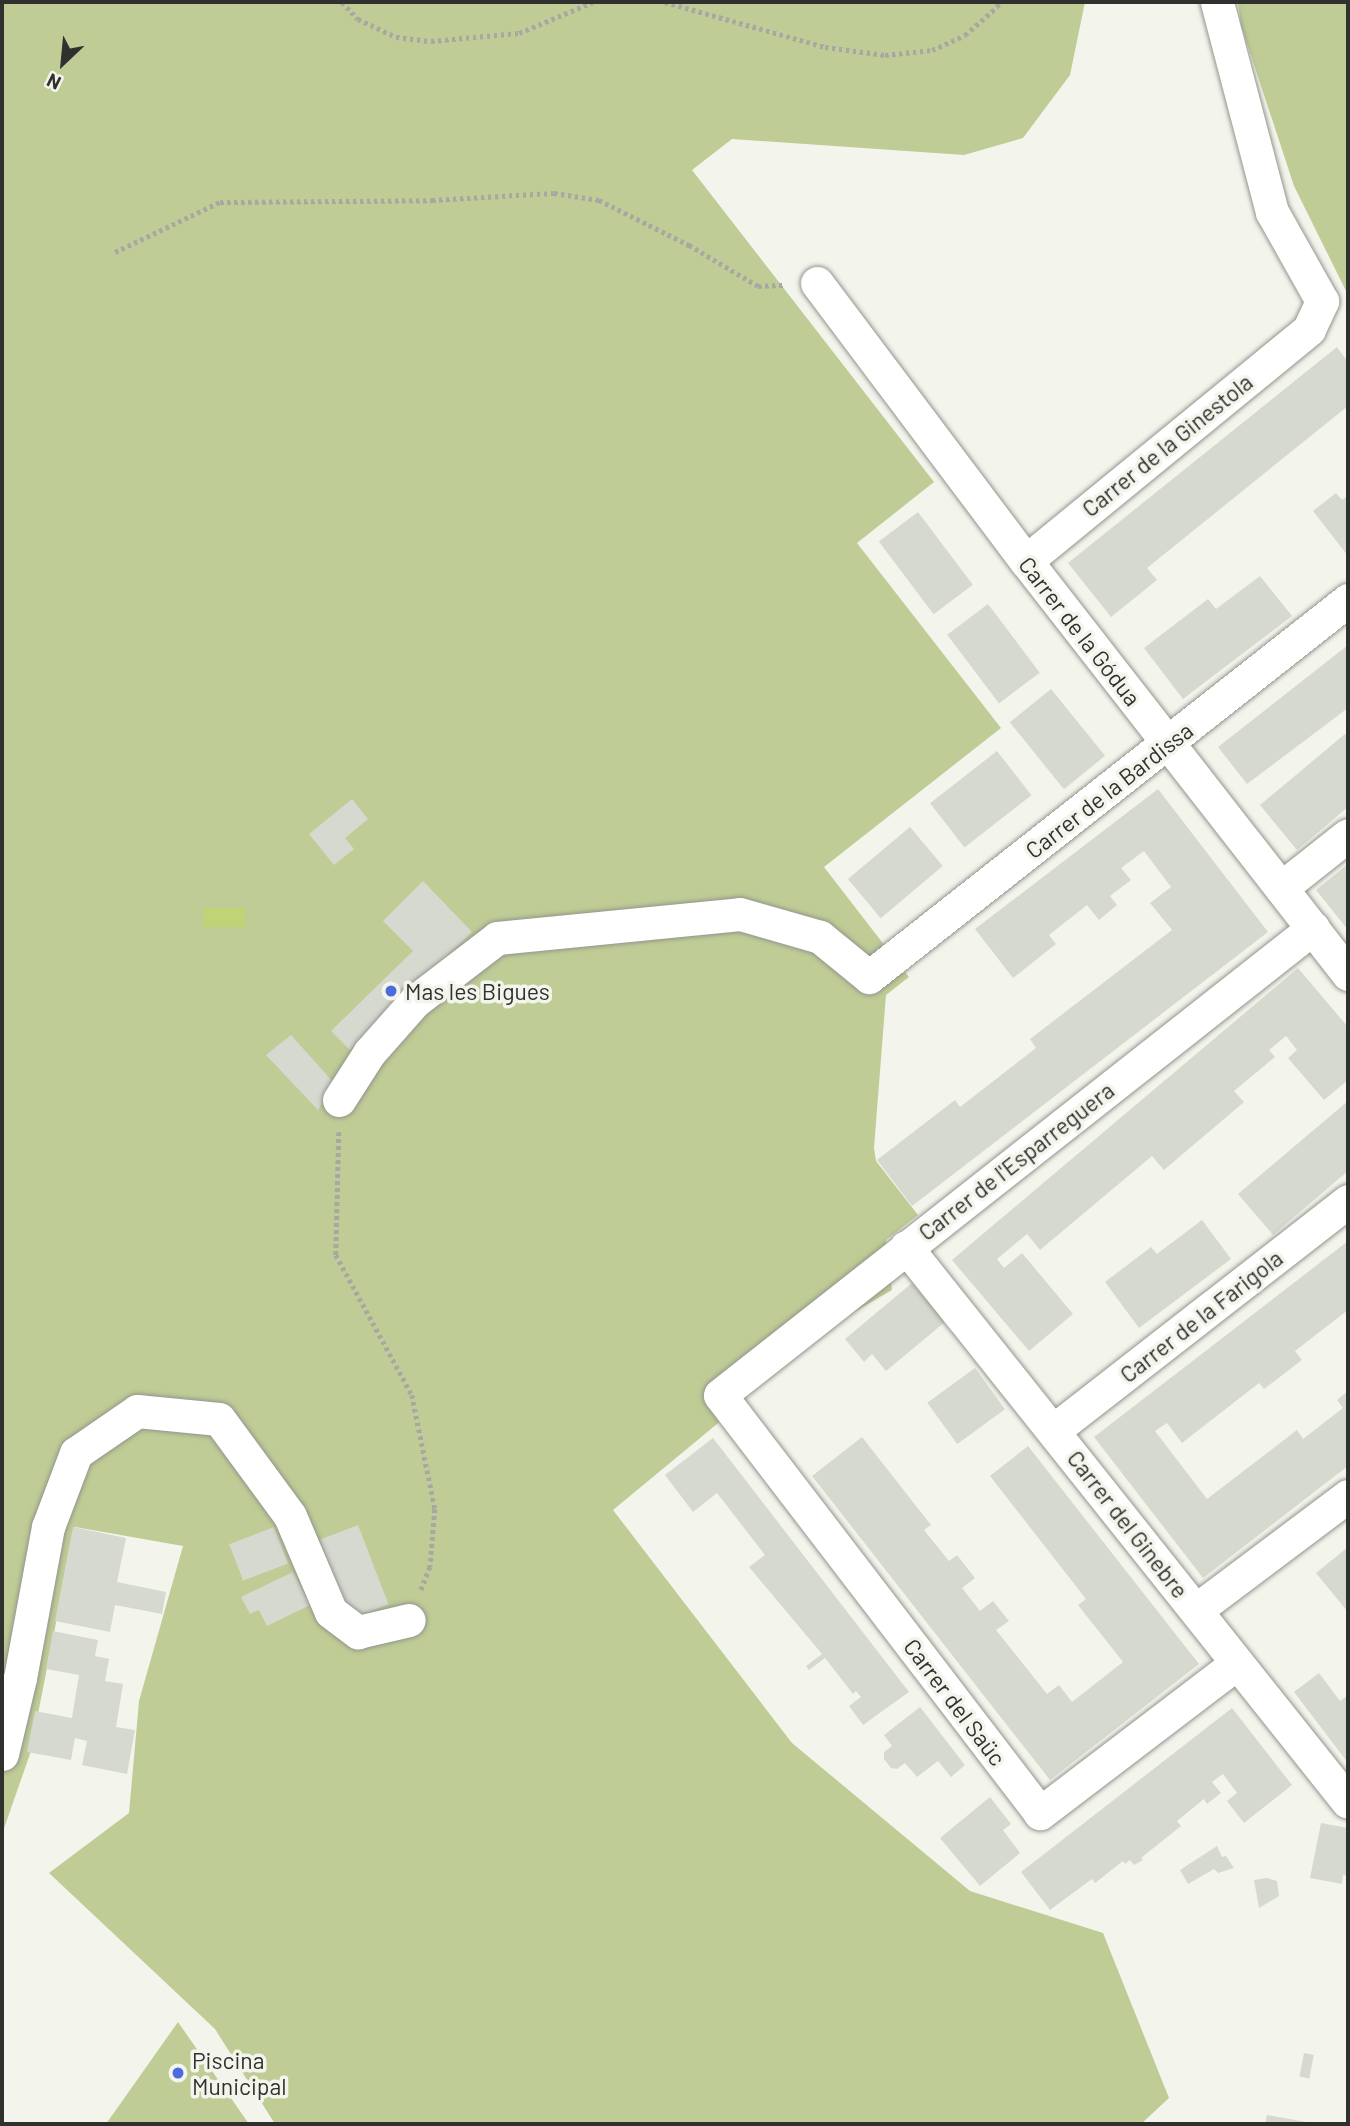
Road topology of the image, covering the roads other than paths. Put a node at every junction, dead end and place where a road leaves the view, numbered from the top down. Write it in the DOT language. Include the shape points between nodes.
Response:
graph roads {
  1 [pos="1217,2"];
  2 [pos="817,283"];
  3 [pos="1026,561"];
  4 [pos="1348,600"];
  5 [pos="1168,745"];
  6 [pos="1348,835"];
  7 [pos="1281,888"];
  8 [pos="1313,928"];
  9 [pos="1348,974"];
  10 [pos="340,1100"];
  11 [pos="1348,1201"];
  12 [pos="906,1247"];
  13 [pos="720,1395"];
  14 [pos="1054,1430"];
  15 [pos="1348,1496"];
  16 [pos="1196,1611"];
  17 [pos="409,1620"];
  18 [pos="1237,1662"];
  19 [pos="2,1754"];
  20 [pos="1348,1802"];
  1 -- 3 [label="street, Carrer de la Ginestola" via="1272,212 1322,301 1309,329"];
  2 -- 3 [label="street, Carrer de la Gódua"];
  3 -- 5 [label="street, Carrer de la Gódua"];
  4 -- 5 [label="street, Carrer de la Bardissa"];
  5 -- 7 [label="street, Carrer de la Gódua"];
  5 -- 10 [label="street, Carrer de la Bardissa" via="869,977 820,937 740,914 497,938 415,1001 369,1053"];
  6 -- 7 [label="street"];
  7 -- 8 [label="street, Carrer de la Gódua"];
  8 -- 9 [label="street, Carrer de la Gódua"];
  8 -- 12 [label="street, Carrer de l'Esparreguera"];
  11 -- 14 [label="street, Carrer de la Farigola"];
  12 -- 13 [label="street, Carrer de l'Esparreguera"];
  12 -- 14 [label="street, Carrer del Ginebre"];
  13 -- 18 [label="street, Carrer del Saüc" via="1040,1813"];
  14 -- 16 [label="street, Carrer del Ginebre"];
  15 -- 16 [label="street"];
  16 -- 18 [label="street, Carrer del Ginebre"];
  17 -- 19 [label="street" via="358,1632 331,1612 290,1516 219,1419 136,1411 76,1452 48,1527"];
  18 -- 20 [label="street, Carrer del Ginebre"];
}
